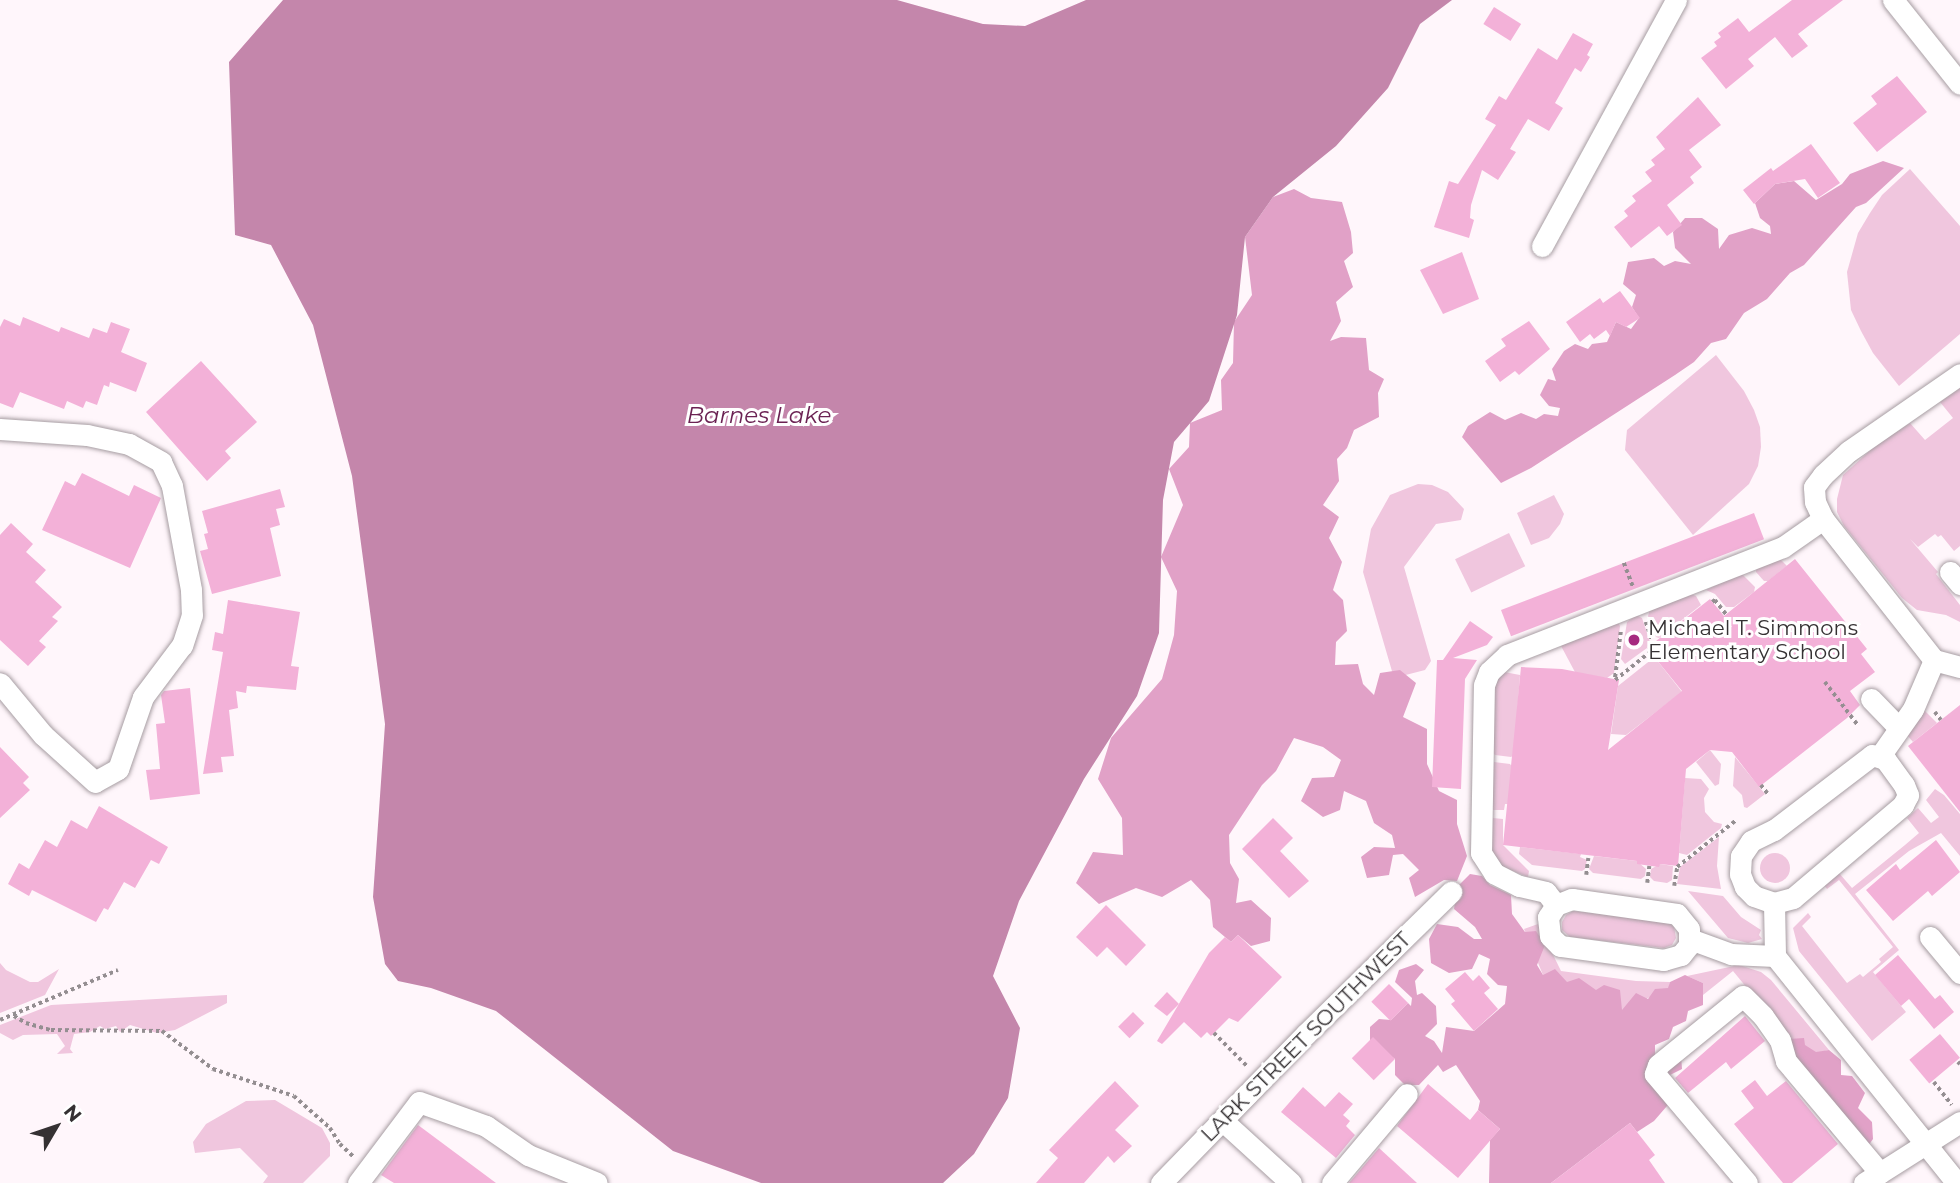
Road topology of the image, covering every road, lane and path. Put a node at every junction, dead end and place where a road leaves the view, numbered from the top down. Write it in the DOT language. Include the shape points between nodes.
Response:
graph roads {
  1 [pos="1676,0"];
  2 [pos="1894,0"];
  3 [pos="1960,84"];
  4 [pos="1542,246"];
  5 [pos="1960,374"];
  6 [pos="0,429"];
  7 [pos="1823,519"];
  8 [pos="1624,563"];
  9 [pos="1636,594"];
  10 [pos="1712,602"];
  11 [pos="1643,612"];
  12 [pos="1726,614"];
  13 [pos="1623,620"];
  14 [pos="1653,643"];
  15 [pos="1650,652"];
  16 [pos="1934,660"];
  17 [pos="1960,667"];
  18 [pos="1825,682"];
  19 [pos="0,683"];
  20 [pos="1871,699"];
  21 [pos="1931,708"];
  22 [pos="1941,720"];
  23 [pos="1857,724"];
  24 [pos="1898,727"];
  25 [pos="1880,756"];
  26 [pos="1761,785"];
  27 [pos="1768,794"];
  28 [pos="1735,821"];
  29 [pos="1588,858"];
  30 [pos="1649,866"];
  31 [pos="1586,875"];
  32 [pos="1647,883"];
  33 [pos="1674,886"];
  34 [pos="1451,892"];
  35 [pos="1774,903"];
  36 [pos="1556,905"];
  37 [pos="1930,937"];
  38 [pos="1690,939"];
  39 [pos="1775,956"];
  40 [pos="118,970"];
  41 [pos="1960,973"];
  42 [pos="14,1016"];
  43 [pos="0,1020"];
  44 [pos="1214,1033"];
  45 [pos="1262,1081"];
  46 [pos="1934,1082"];
  47 [pos="1407,1094"];
  48 [pos="1957,1114"];
  49 [pos="1223,1121"];
  50 [pos="1925,1144"];
  51 [pos="359,1172"];
  52 [pos="1872,1178"];
  53 [pos="597,1183"];
  54 [pos="1161,1183"];
  55 [pos="1291,1183"];
  56 [pos="1332,1183"];
  57 [pos="1747,1183"];
  58 [pos="1957,1183"];
  1 -- 4 [label="street"];
  2 -- 3 [label="street"];
  5 -- 7 [label="street" via="1822,475 1814,488"];
  6 -- 19 [label="street" via="87,435 129,444 161,462 172,486 192,615 182,645 143,698 118,769 95,782 43,735"];
  7 -- 16 [label="street"];
  7 -- 36 [label="street" via="1783,547 1507,655 1489,672 1484,685 1481,853 1494,873 1519,886 1546,892"];
  8 -- 9 [label="path"];
  10 -- 12 [label="path"];
  11 -- 14 [label="path"];
  13 -- 15 [label="path" via="1615,680"];
  16 -- 17 [label="street"];
  16 -- 24 [label="street" via="1913,709"];
  18 -- 23 [label="path"];
  20 -- 24 [label="street"];
  21 -- 22 [label="path"];
  24 -- 25 [label="street"];
  25 -- 35 [label="street" via="1905,785 1907,800 1800,892"];
  25 -- 35 [label="street" via="1865,758 1744,850 1740,874 1745,887 1760,900"];
  26 -- 27 [label="path"];
  28 -- 33 [label="path" via="1676,867"];
  29 -- 31 [label="path"];
  30 -- 32 [label="path"];
  34 -- 45 [label="street, LARK STREET SOUTHWEST"];
  35 -- 39 [label="street"];
  36 -- 38 [label="street" via="1572,899 1671,912 1686,922"];
  36 -- 38 [label="street" via="1548,917 1548,930 1554,941 1567,948 1670,960 1681,955"];
  37 -- 41 [label="street"];
  38 -- 39 [label="street" via="1731,954"];
  39 -- 50 [label="street"];
  40 -- 42 [label="path"];
  42 -- 43 [label="path"];
  42 -- 51 [label="path" via="51,1030 162,1031 213,1069 294,1096 330,1128"];
  44 -- 45 [label="path"];
  45 -- 49 [label="street, LARK STREET SOUTHWEST"];
  46 -- 48 [label="path"];
  47 -- 56 [label="street"];
  48 -- 50 [label="street"];
  49 -- 54 [label="street, LARK STREET SOUTHWEST"];
  49 -- 55 [label="street"];
  50 -- 52 [label="street"];
  50 -- 58 [label="street"];
  51 -- 53 [label="street" via="419,1102 486,1126 528,1155"];
  52 -- 57 [label="street" via="1786,1061 1780,1040 1763,1016 1743,996 1658,1065 1655,1074"];
}
